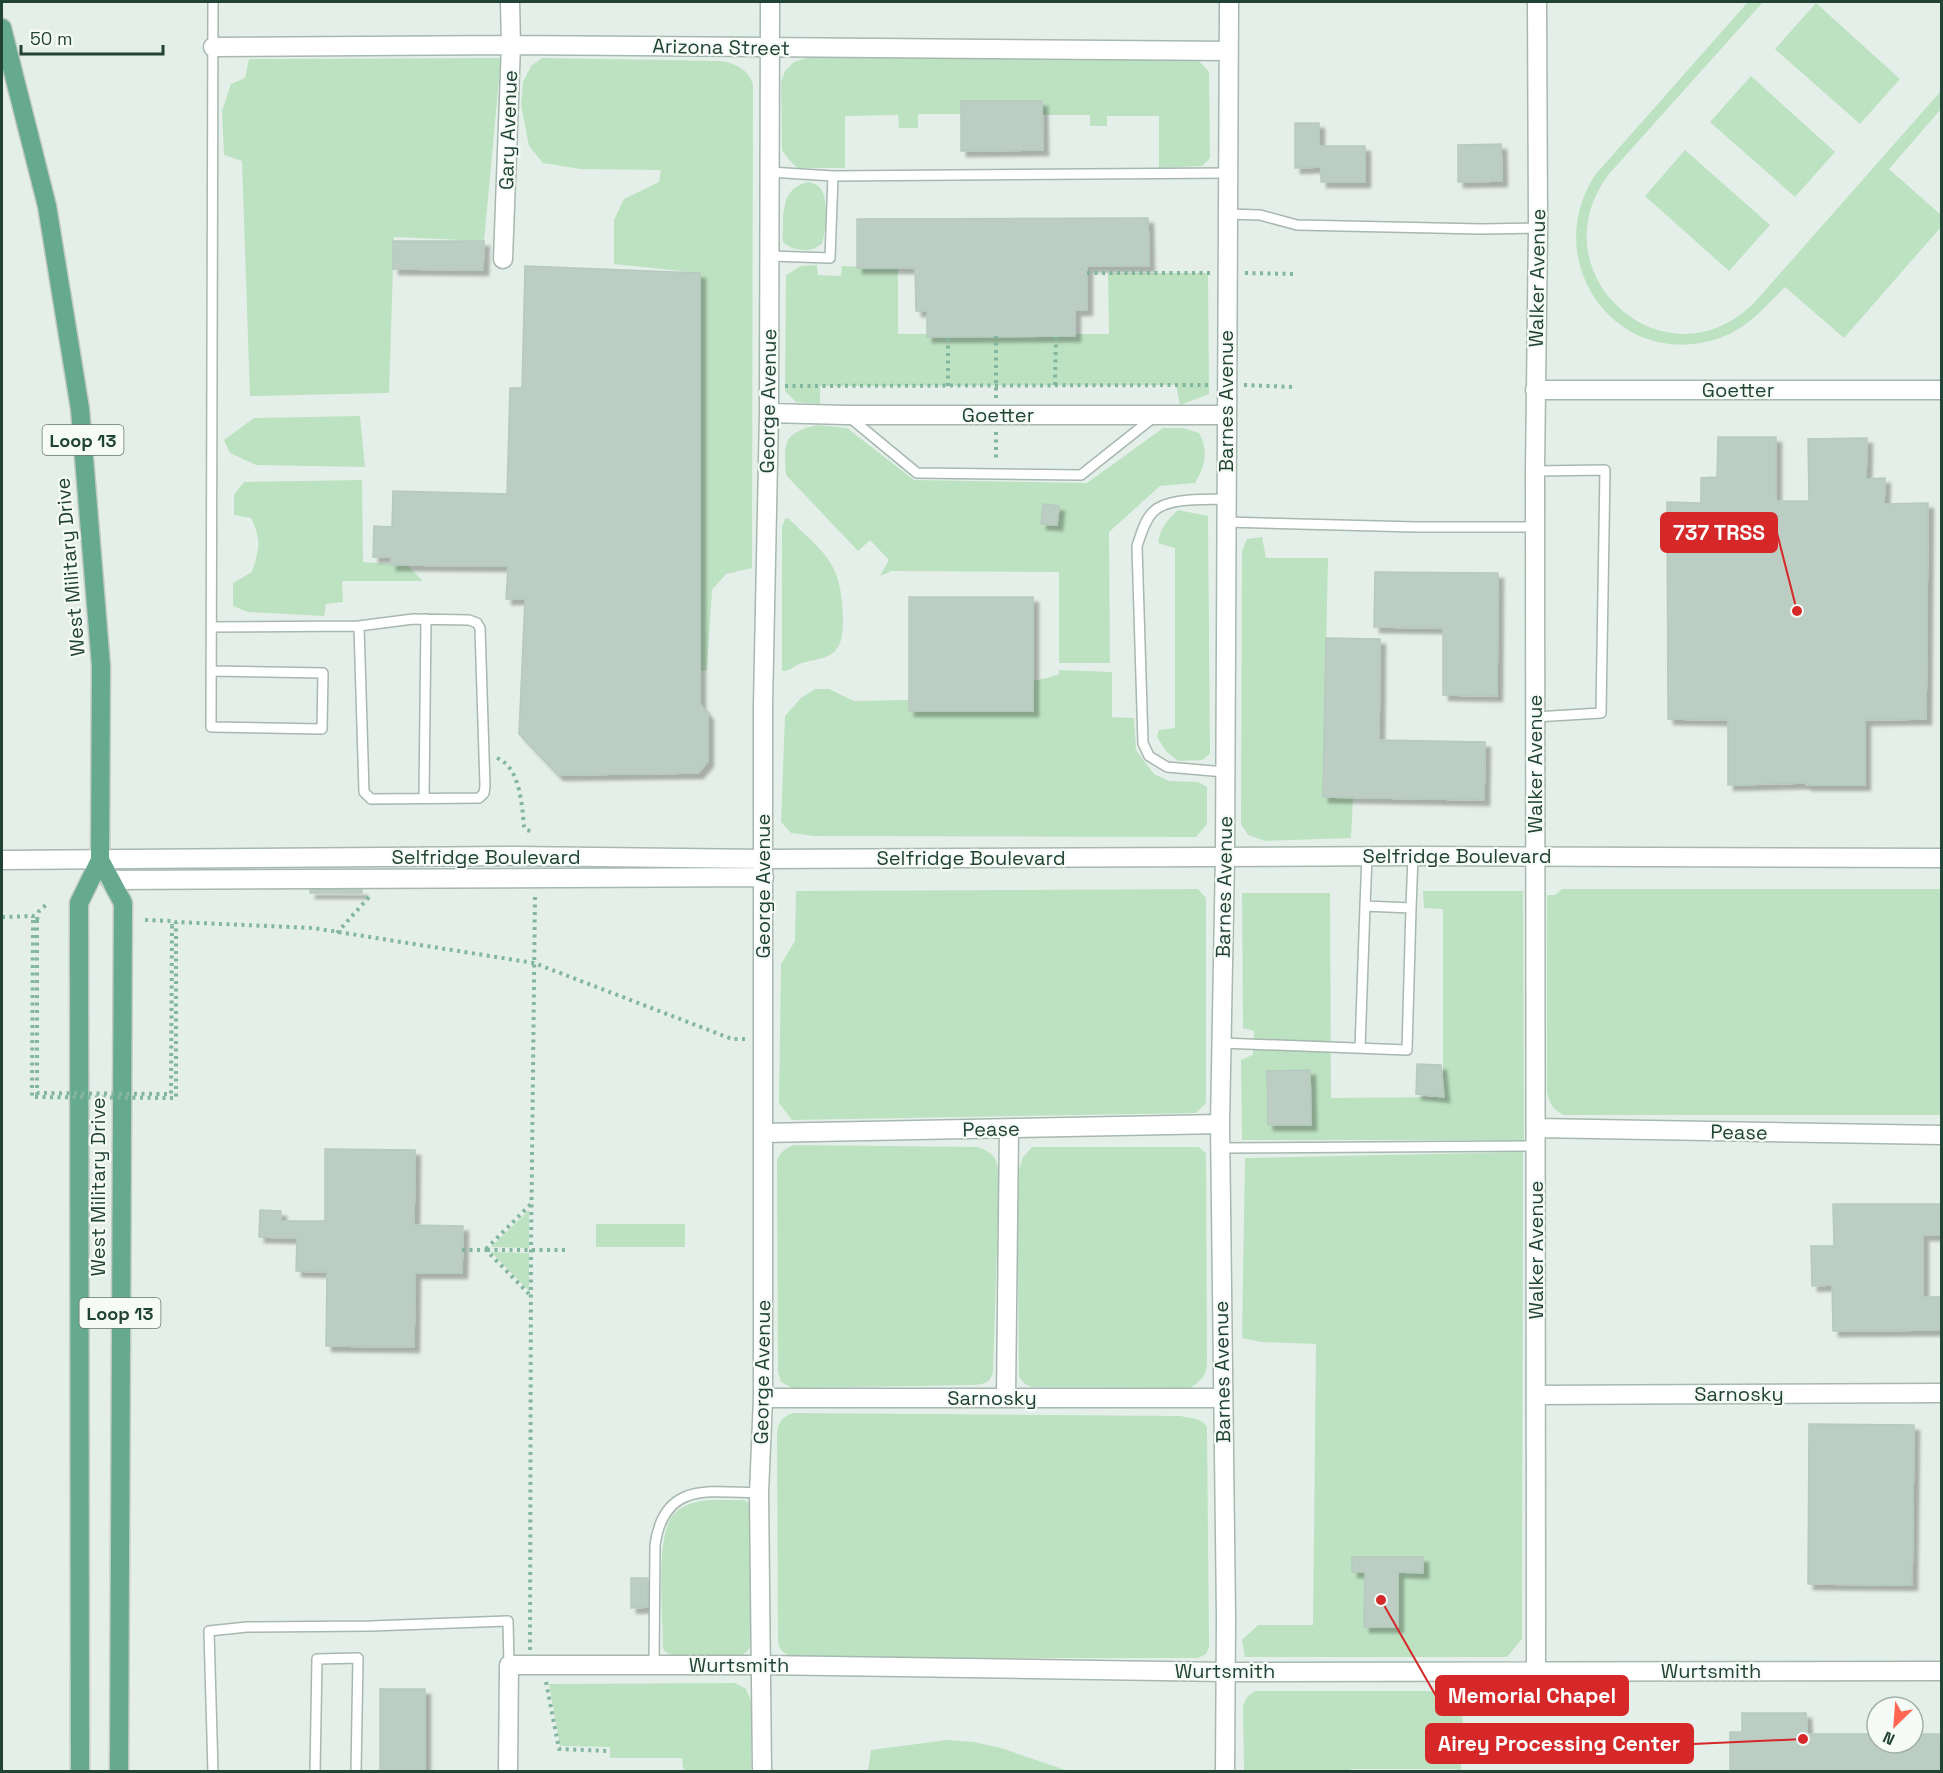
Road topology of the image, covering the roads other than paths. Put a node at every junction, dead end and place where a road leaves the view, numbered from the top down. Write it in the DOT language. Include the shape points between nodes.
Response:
graph roads {
  1 [pos="213,2"];
  2 [pos="510,2"];
  3 [pos="770,2"];
  4 [pos="1229,2"];
  5 [pos="1538,2"];
  6 [pos="2,28"];
  7 [pos="511,45"];
  8 [pos="213,47"];
  9 [pos="770,47"];
  10 [pos="1229,51"];
  11 [pos="770,172"];
  12 [pos="1228,173"];
  13 [pos="833,176"];
  14 [pos="1227,214"];
  15 [pos="1538,228"];
  16 [pos="770,256"];
  17 [pos="503,259"];
  18 [pos="1535,390"];
  19 [pos="1941,390"];
  20 [pos="769,413"];
  21 [pos="846,415"];
  22 [pos="1155,415"];
  23 [pos="1227,415"];
  24 [pos="1535,471"];
  25 [pos="1226,499"];
  26 [pos="1226,522"];
  27 [pos="1535,526"];
  28 [pos="426,619"];
  29 [pos="359,626"];
  30 [pos="211,627"];
  31 [pos="211,671"];
  32 [pos="1535,717"];
  33 [pos="1226,772"];
  34 [pos="424,798"];
  35 [pos="1225,856"];
  36 [pos="1366,856"];
  37 [pos="1413,856"];
  38 [pos="1535,857"];
  39 [pos="1941,858"];
  40 [pos="2,860"];
  41 [pos="100,860"];
  42 [pos="764,868"];
  43 [pos="111,880"];
  44 [pos="1365,906"];
  45 [pos="1411,908"];
  46 [pos="1222,1043"];
  47 [pos="1360,1048"];
  48 [pos="1220,1124"];
  49 [pos="1536,1128"];
  50 [pos="1009,1129"];
  51 [pos="763,1133"];
  52 [pos="1941,1135"];
  53 [pos="1536,1146"];
  54 [pos="1220,1148"];
  55 [pos="1941,1393"];
  56 [pos="1536,1395"];
  57 [pos="763,1398"];
  58 [pos="1006,1398"];
  59 [pos="1222,1398"];
  60 [pos="759,1493"];
  61 [pos="509,1665"];
  62 [pos="654,1665"];
  63 [pos="762,1665"];
  64 [pos="1536,1671"];
  65 [pos="1941,1671"];
  66 [pos="1224,1672"];
  67 [pos="80,1772"];
  68 [pos="119,1772"];
  69 [pos="213,1772"];
  70 [pos="315,1772"];
  71 [pos="356,1772"];
  72 [pos="507,1772"];
  73 [pos="762,1772"];
  74 [pos="1225,1772"];
  1 -- 8 [label="lane"];
  2 -- 7 [label="street, Gary Avenue"];
  3 -- 9 [label="street, George Avenue"];
  4 -- 10 [label="street, Barnes Avenue"];
  5 -- 15 [label="street, Walker Avenue"];
  6 -- 41 [label="main road, West Military Drive / Loop 13" via="47,206 80,409 100,666"];
  7 -- 8 [label="street, Arizona Street"];
  7 -- 9 [label="street, Arizona Street"];
  7 -- 17 [label="street, Gary Avenue"];
  8 -- 30 [label="lane"];
  9 -- 10 [label="street, Arizona Street"];
  9 -- 11 [label="street, George Avenue"];
  10 -- 12 [label="street, Barnes Avenue"];
  11 -- 13 [label="lane"];
  11 -- 16 [label="street, George Avenue"];
  12 -- 13 [label="lane"];
  12 -- 14 [label="street, Barnes Avenue"];
  13 -- 16 [label="lane" via="830,258"];
  14 -- 15 [label="lane" via="1260,215 1297,225"];
  14 -- 23 [label="street, Barnes Avenue"];
  15 -- 18 [label="street, Walker Avenue"];
  16 -- 20 [label="street, George Avenue"];
  18 -- 19 [label="street, Goetter"];
  18 -- 24 [label="street, Walker Avenue"];
  20 -- 21 [label="street, Goetter"];
  20 -- 42 [label="street, George Avenue"];
  21 -- 22 [label="street, Goetter"];
  21 -- 22 [label="lane" via="917,473 1081,475"];
  22 -- 23 [label="street, Goetter"];
  23 -- 25 [label="street, Barnes Avenue"];
  24 -- 27 [label="street, Walker Avenue"];
  24 -- 32 [label="lane" via="1605,470 1601,713"];
  25 -- 26 [label="street, Barnes Avenue"];
  25 -- 33 [label="lane" via="1167,503 1153,511 1137,546 1143,742 1149,756 1167,767"];
  26 -- 27 [label="lane"];
  26 -- 33 [label="street, Barnes Avenue"];
  27 -- 32 [label="street, Walker Avenue"];
  28 -- 29 [label="lane"];
  28 -- 34 [label="lane"];
  28 -- 34 [label="lane" via="469,620 480,628 486,786 479,798"];
  29 -- 30 [label="lane"];
  29 -- 34 [label="lane" via="364,792 371,799"];
  30 -- 31 [label="lane"];
  31 -- 31 [label="lane" via="211,727 322,729 323,673"];
  32 -- 38 [label="street, Walker Avenue"];
  33 -- 35 [label="street, Barnes Avenue"];
  35 -- 36 [label="street, Selfridge Boulevard"];
  35 -- 42 [label="street, Selfridge Boulevard"];
  35 -- 46 [label="street, Barnes Avenue"];
  36 -- 37 [label="street, Selfridge Boulevard"];
  36 -- 44 [label="lane"];
  37 -- 38 [label="street, Selfridge Boulevard"];
  37 -- 45 [label="lane"];
  38 -- 39 [label="street, Selfridge Boulevard"];
  38 -- 49 [label="street, Walker Avenue"];
  40 -- 41 [label="street, Selfridge Boulevard"];
  41 -- 42 [label="street, Selfridge Boulevard" via="491,856"];
  41 -- 43 [label="main road, West Military Drive / Loop 13"];
  41 -- 67 [label="main road, West Military Drive / Loop 13" via="79,903"];
  42 -- 43 [label="street"];
  42 -- 51 [label="street, George Avenue"];
  43 -- 68 [label="main road, West Military Drive / Loop 13" via="123,903"];
  44 -- 45 [label="lane"];
  44 -- 47 [label="lane"];
  45 -- 47 [label="lane" via="1407,1050"];
  46 -- 47 [label="lane"];
  46 -- 48 [label="street, Barnes Avenue"];
  48 -- 50 [label="street, Pease"];
  48 -- 54 [label="street, Barnes Avenue"];
  49 -- 52 [label="street, Pease"];
  49 -- 53 [label="street, Walker Avenue"];
  50 -- 51 [label="street, Pease"];
  50 -- 58 [label="street"];
  51 -- 57 [label="street, George Avenue"];
  53 -- 54 [label="lane"];
  53 -- 56 [label="street, Walker Avenue"];
  54 -- 59 [label="street, Barnes Avenue"];
  55 -- 56 [label="street, Sarnosky"];
  56 -- 64 [label="street, Walker Avenue"];
  57 -- 58 [label="street, Sarnosky"];
  57 -- 60 [label="street, George Avenue"];
  58 -- 59 [label="street, Sarnosky"];
  59 -- 66 [label="street, Barnes Avenue"];
  60 -- 62 [label="lane" via="691,1494 673,1503 662,1516 655,1545"];
  60 -- 63 [label="street, George Avenue"];
  61 -- 62 [label="street, Wurtsmith"];
  61 -- 69 [label="lane" via="508,1621 209,1631"];
  61 -- 72 [label="street"];
  62 -- 63 [label="street, Wurtsmith"];
  63 -- 66 [label="street, Wurtsmith"];
  63 -- 73 [label="street, George Avenue"];
  64 -- 65 [label="street, Wurtsmith"];
  64 -- 66 [label="street, Wurtsmith"];
  66 -- 74 [label="street, Barnes Avenue"];
  70 -- 71 [label="lane" via="317,1659 358,1658"];
}
